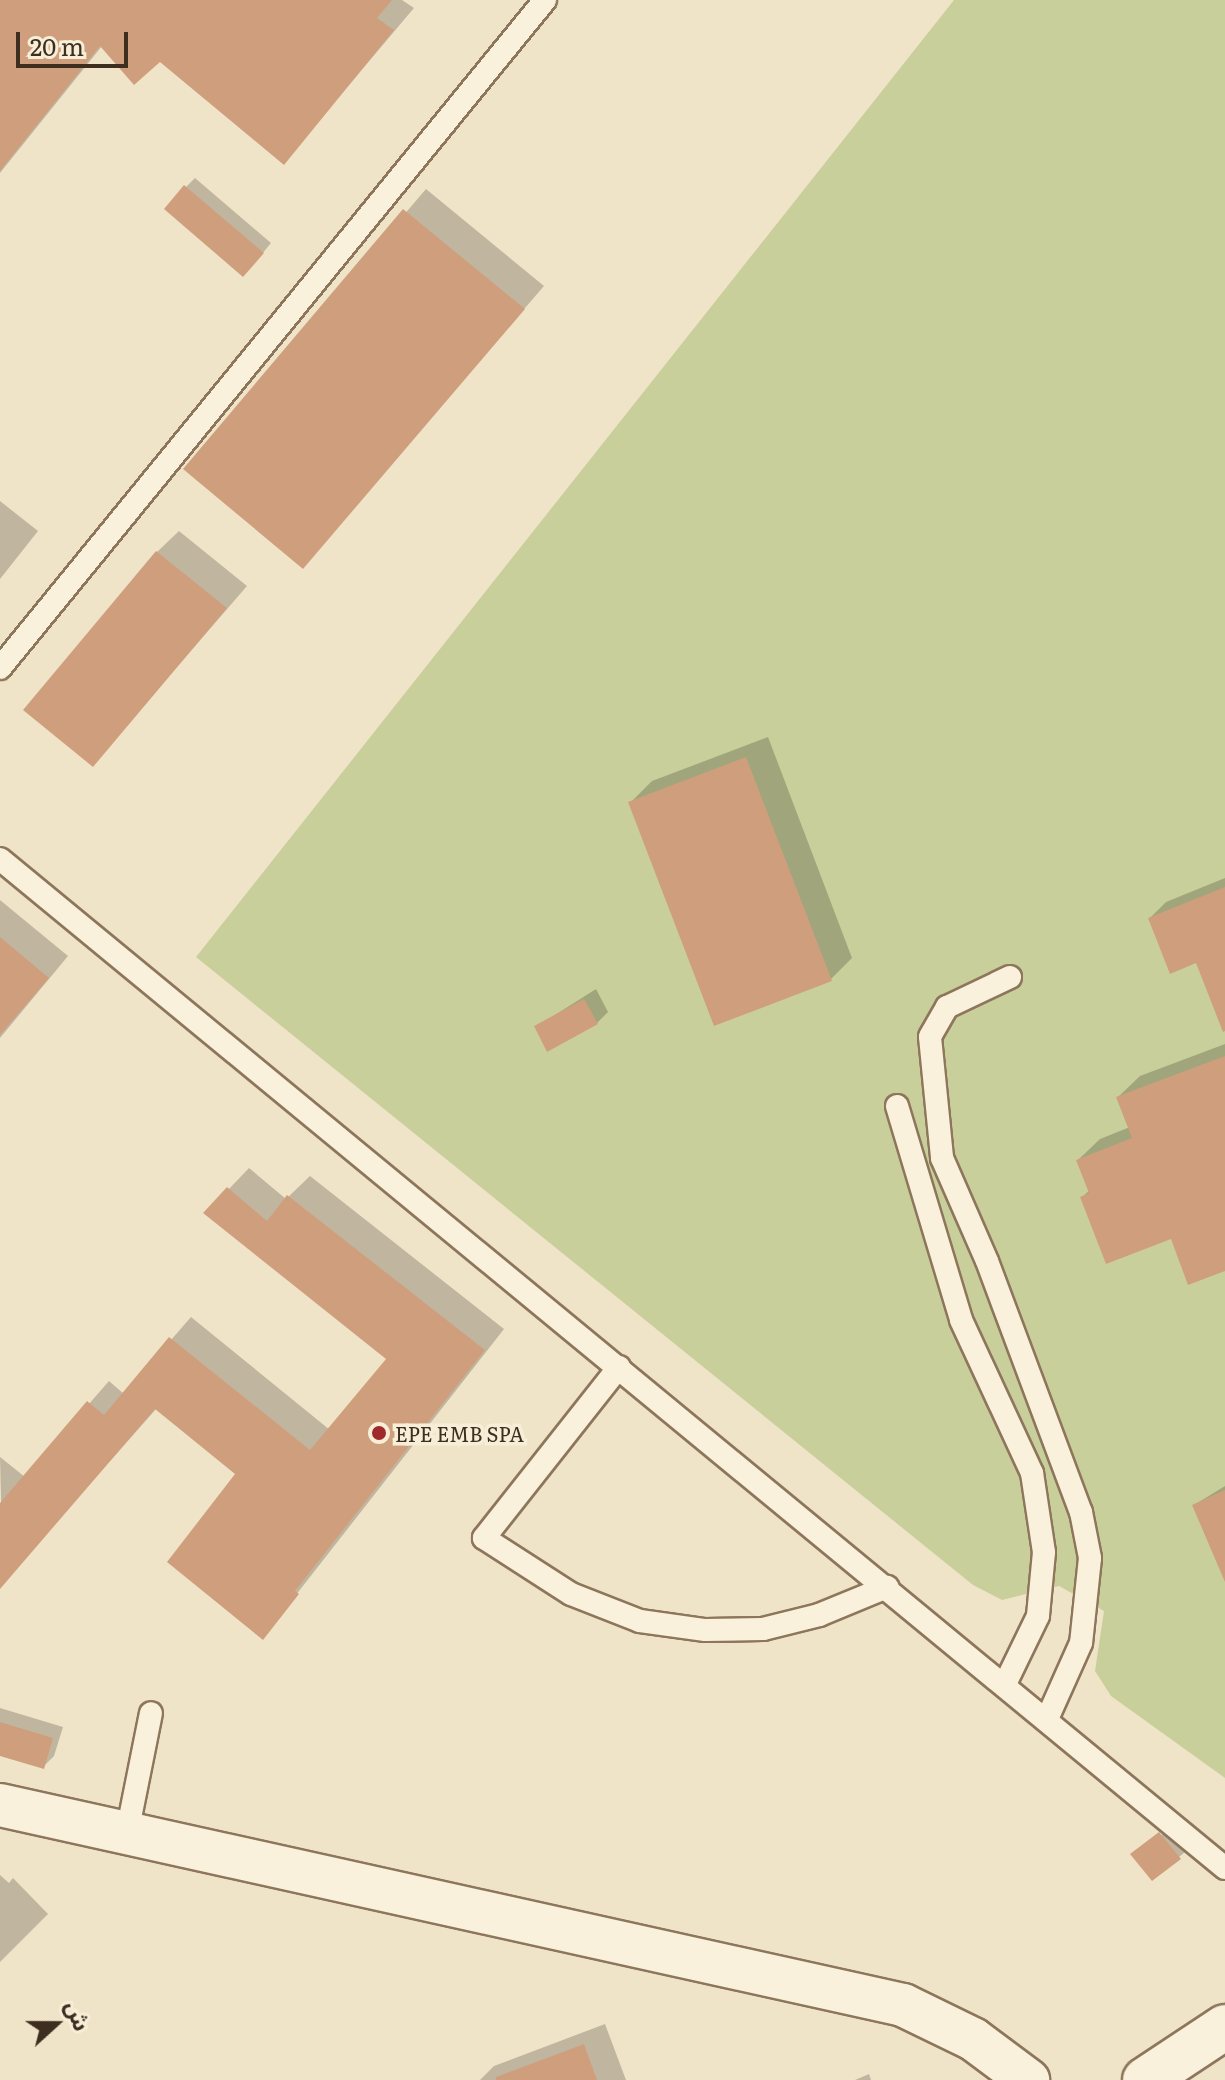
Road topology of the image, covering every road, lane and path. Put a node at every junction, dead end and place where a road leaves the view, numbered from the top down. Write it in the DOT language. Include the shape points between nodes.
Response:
graph roads {
  1 [pos="545,0"];
  2 [pos="0,668"];
  3 [pos="0,859"];
  4 [pos="1010,977"];
  5 [pos="897,1106"];
  6 [pos="619,1367"];
  7 [pos="887,1587"];
  8 [pos="1005,1684"];
  9 [pos="151,1713"];
  10 [pos="1047,1719"];
  11 [pos="0,1805"];
  12 [pos="127,1833"];
  13 [pos="1225,1868"];
  14 [pos="1225,2027"];
  15 [pos="1028,2080"];
  16 [pos="1145,2080"];
  1 -- 2 [label="lane"];
  3 -- 6 [label="lane"];
  4 -- 10 [label="lane" via="947,1007 930,1037 942,1158 987,1261 1081,1512 1090,1558 1081,1643"];
  5 -- 8 [label="lane" via="961,1320 1032,1473 1044,1552 1038,1616"];
  6 -- 7 [label="lane"];
  6 -- 7 [label="lane" via="484,1538 571,1594 640,1621 705,1630 763,1629 819,1615"];
  7 -- 8 [label="lane"];
  8 -- 10 [label="lane"];
  9 -- 12 [label="lane"];
  10 -- 13 [label="lane"];
  11 -- 12 [label="street"];
  12 -- 15 [label="street" via="903,2005 973,2039"];
  14 -- 16 [label="main road"];
}
